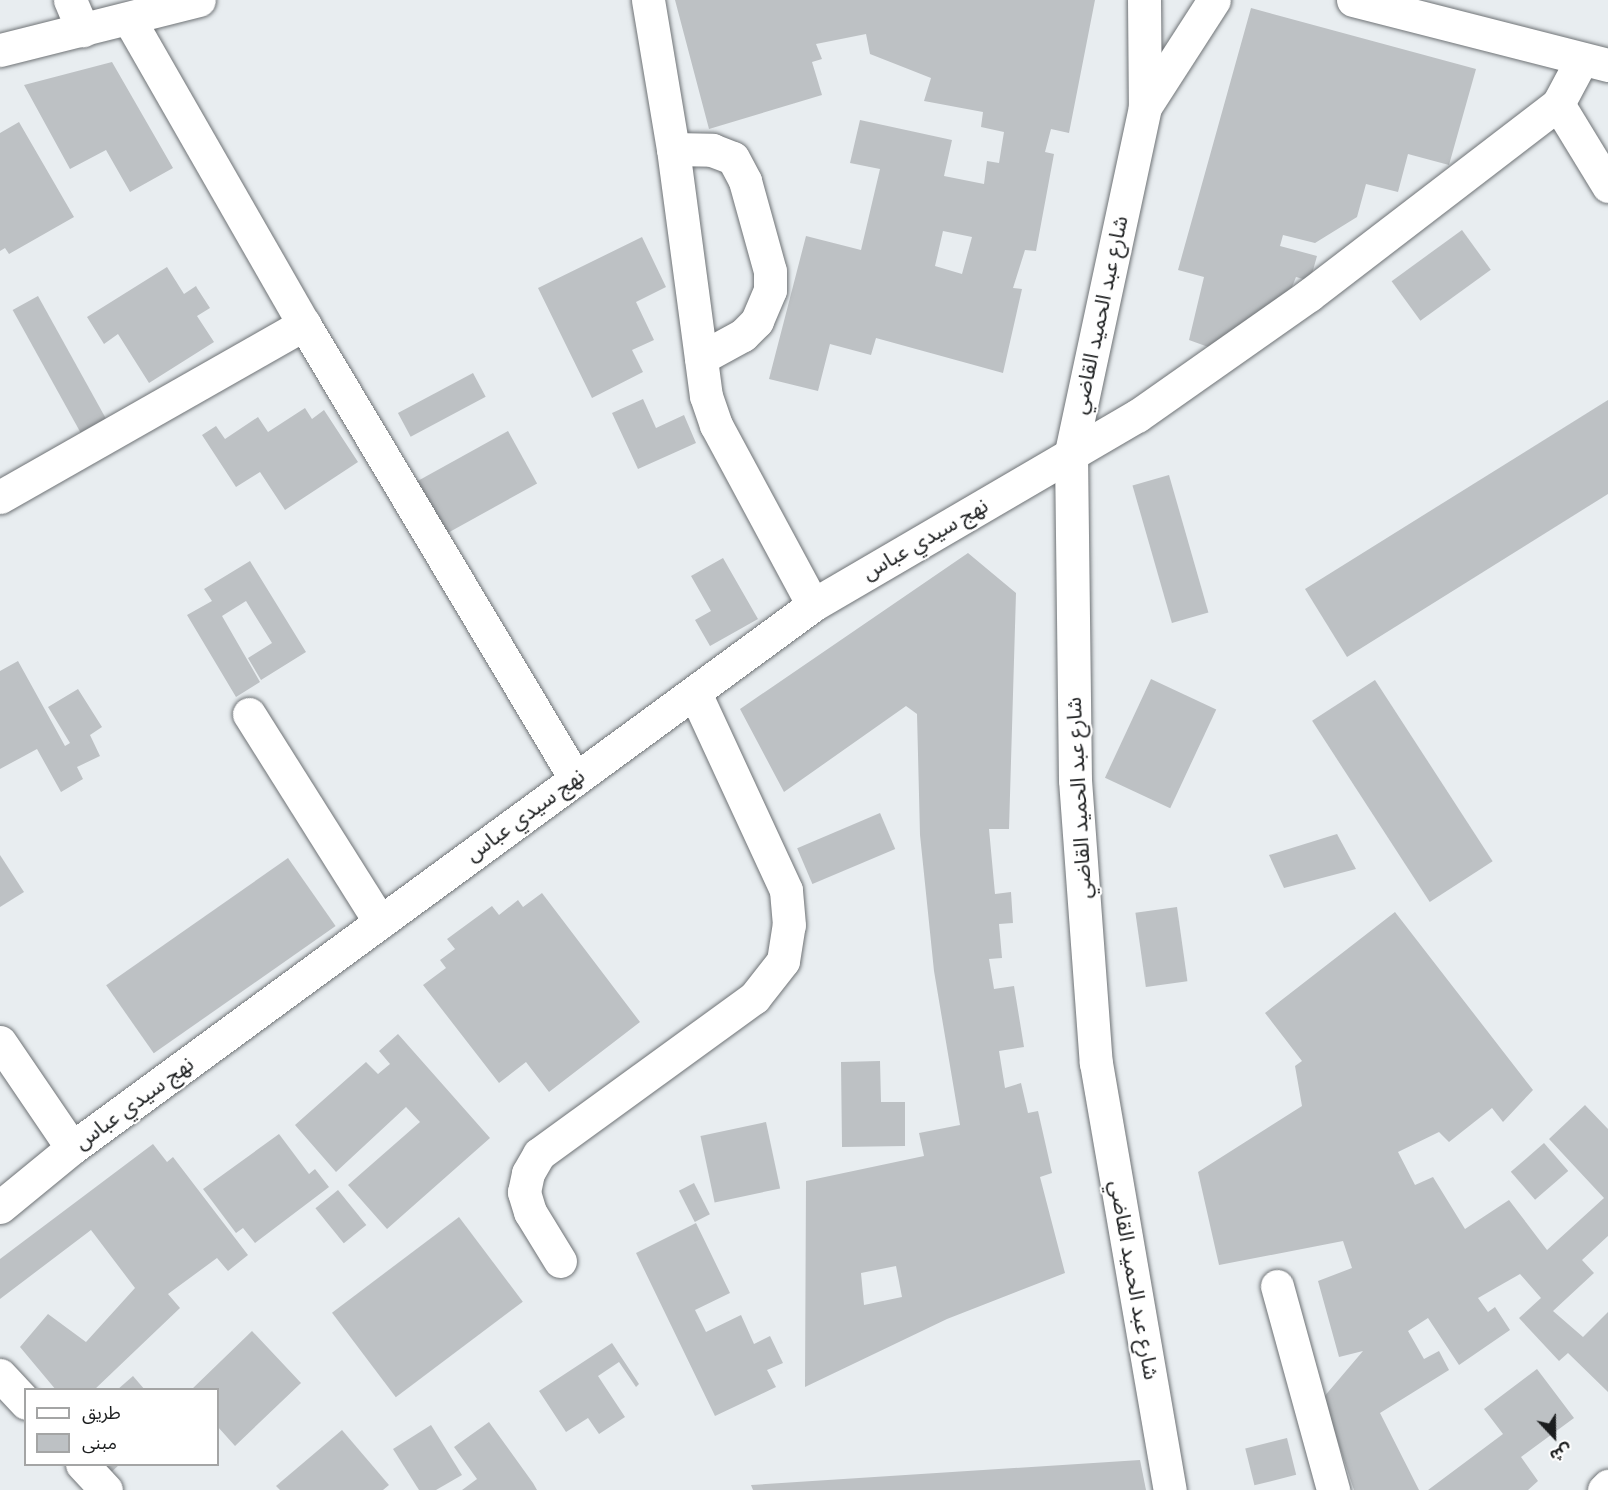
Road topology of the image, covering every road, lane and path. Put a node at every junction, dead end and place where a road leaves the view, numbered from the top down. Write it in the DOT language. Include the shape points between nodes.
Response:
graph roads {
  1 [pos="70,0"];
  2 [pos="199,0"];
  3 [pos="648,0"];
  4 [pos="1144,0"];
  5 [pos="1214,0"];
  6 [pos="1353,0"];
  7 [pos="1401,0"];
  8 [pos="1430,18"];
  9 [pos="129,19"];
  10 [pos="83,30"];
  11 [pos="0,50"];
  12 [pos="1595,62"];
  13 [pos="1558,104"];
  14 [pos="1145,107"];
  15 [pos="673,149"];
  16 [pos="1608,186"];
  17 [pos="304,324"];
  18 [pos="701,358"];
  19 [pos="1071,453"];
  20 [pos="0,497"];
  21 [pos="813,605"];
  22 [pos="694,693"];
  23 [pos="249,714"];
  24 [pos="575,778"];
  25 [pos="380,922"];
  26 [pos="0,1042"];
  27 [pos="72,1148"];
  28 [pos="0,1207"];
  29 [pos="560,1261"];
  30 [pos="1277,1286"];
  31 [pos="0,1375"];
  32 [pos="24,1401"];
  33 [pos="84,1466"];
  34 [pos="1608,1486"];
  35 [pos="106,1490"];
  36 [pos="1170,1490"];
  37 [pos="1333,1490"];
  38 [pos="1604,1490"];
  1 -- 10 [label="street"];
  2 -- 9 [label="street"];
  3 -- 15 [label="street"];
  4 -- 14 [label="street, شارع عبد الحميد القاضي"];
  5 -- 14 [label="street, شارع عبد الحميد القاضي"];
  6 -- 8 [label="street"];
  7 -- 8 [label="street"];
  8 -- 12 [label="street"];
  9 -- 10 [label="street"];
  9 -- 17 [label="street"];
  10 -- 11 [label="street"];
  12 -- 13 [label="street"];
  13 -- 16 [label="street"];
  13 -- 19 [label="street, نهج سيدي عباس" via="1309,295 1137,416"];
  14 -- 19 [label="street, شارع عبد الحميد القاضي"];
  15 -- 18 [label="street"];
  15 -- 18 [label="street" via="712,150 732,158 745,182 770,271 770,290 757,321 743,335"];
  17 -- 20 [label="street"];
  17 -- 24 [label="street"];
  18 -- 21 [label="street" via="706,396 716,425"];
  19 -- 21 [label="street, نهج سيدي عباس"];
  19 -- 36 [label="street, شارع عبد الحميد القاضي" via="1076,811 1096,1063"];
  21 -- 22 [label="street, نهج سيدي عباس"];
  22 -- 24 [label="street, نهج سيدي عباس"];
  22 -- 29 [label="street" via="786,890 789,926 783,961 754,998 539,1154 528,1173 524,1192 530,1212"];
  23 -- 25 [label="street"];
  24 -- 25 [label="street, نهج سيدي عباس"];
  25 -- 27 [label="street, نهج سيدي عباس"];
  26 -- 27 [label="street"];
  27 -- 28 [label="street, نهج سيدي عباس"];
  30 -- 37 [label="street"];
  31 -- 32 [label="street"];
  33 -- 35 [label="street"];
  34 -- 38 [label="street"];
}
